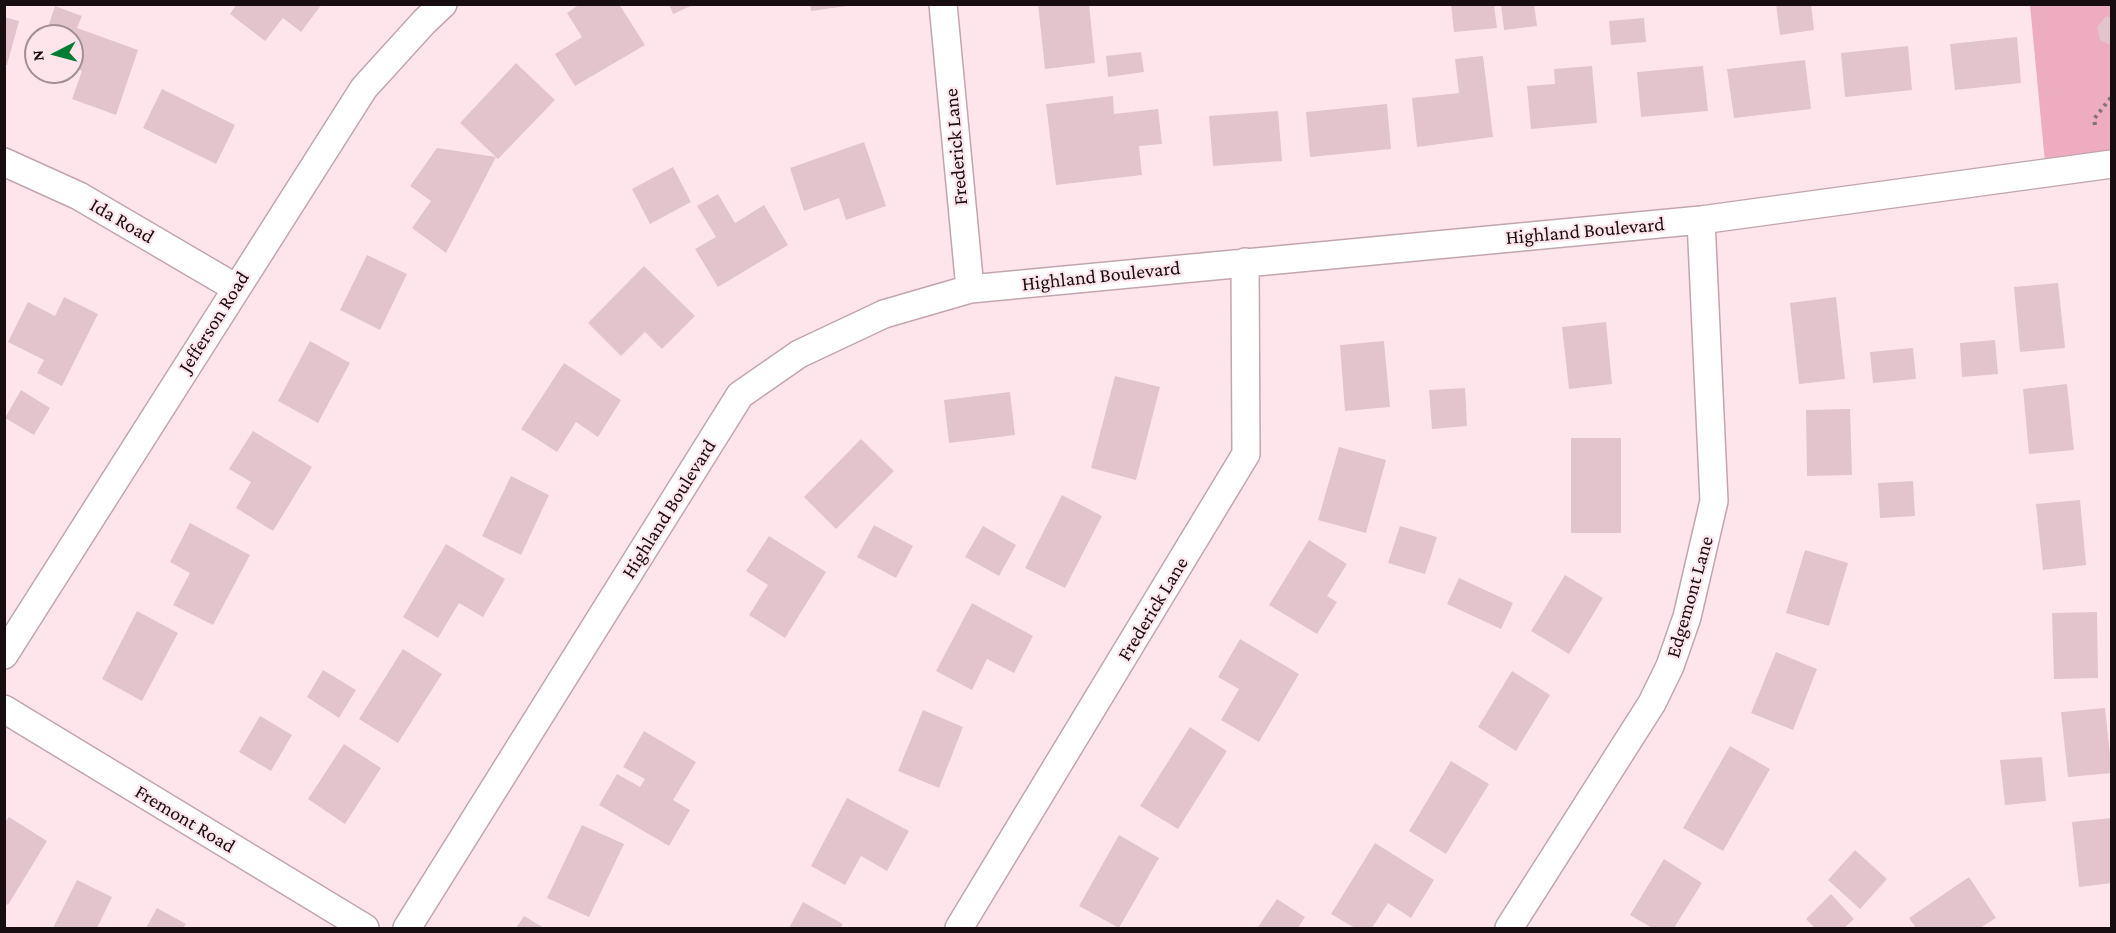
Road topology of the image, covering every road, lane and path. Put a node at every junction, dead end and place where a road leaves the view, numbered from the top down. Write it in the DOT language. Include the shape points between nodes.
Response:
graph roads {
  1 [pos="443,4"];
  2 [pos="943,4"];
  3 [pos="2112,96"];
  4 [pos="2095,125"];
  5 [pos="4,162"];
  6 [pos="2112,164"];
  7 [pos="1701,220"];
  8 [pos="1245,262"];
  9 [pos="236,288"];
  10 [pos="970,289"];
  11 [pos="4,655"];
  12 [pos="4,709"];
  13 [pos="365,928"];
  14 [pos="406,928"];
  15 [pos="959,928"];
  16 [pos="1509,928"];
  1 -- 9 [label="street, Jefferson Road" via="364,88"];
  2 -- 10 [label="street, Frederick Lane"];
  3 -- 4 [label="path" via="2094,119"];
  5 -- 9 [label="street, Ida Road" via="79,196"];
  6 -- 7 [label="street, Highland Boulevard"];
  7 -- 8 [label="street, Highland Boulevard"];
  7 -- 16 [label="street, Edgemont Lane" via="1714,501 1687,617 1652,703"];
  8 -- 10 [label="street, Highland Boulevard"];
  8 -- 15 [label="street, Frederick Lane" via="1246,454"];
  9 -- 11 [label="street, Jefferson Road"];
  10 -- 14 [label="street, Highland Boulevard" via="884,314 799,354 740,395"];
  12 -- 13 [label="street, Fremont Road"];
}
